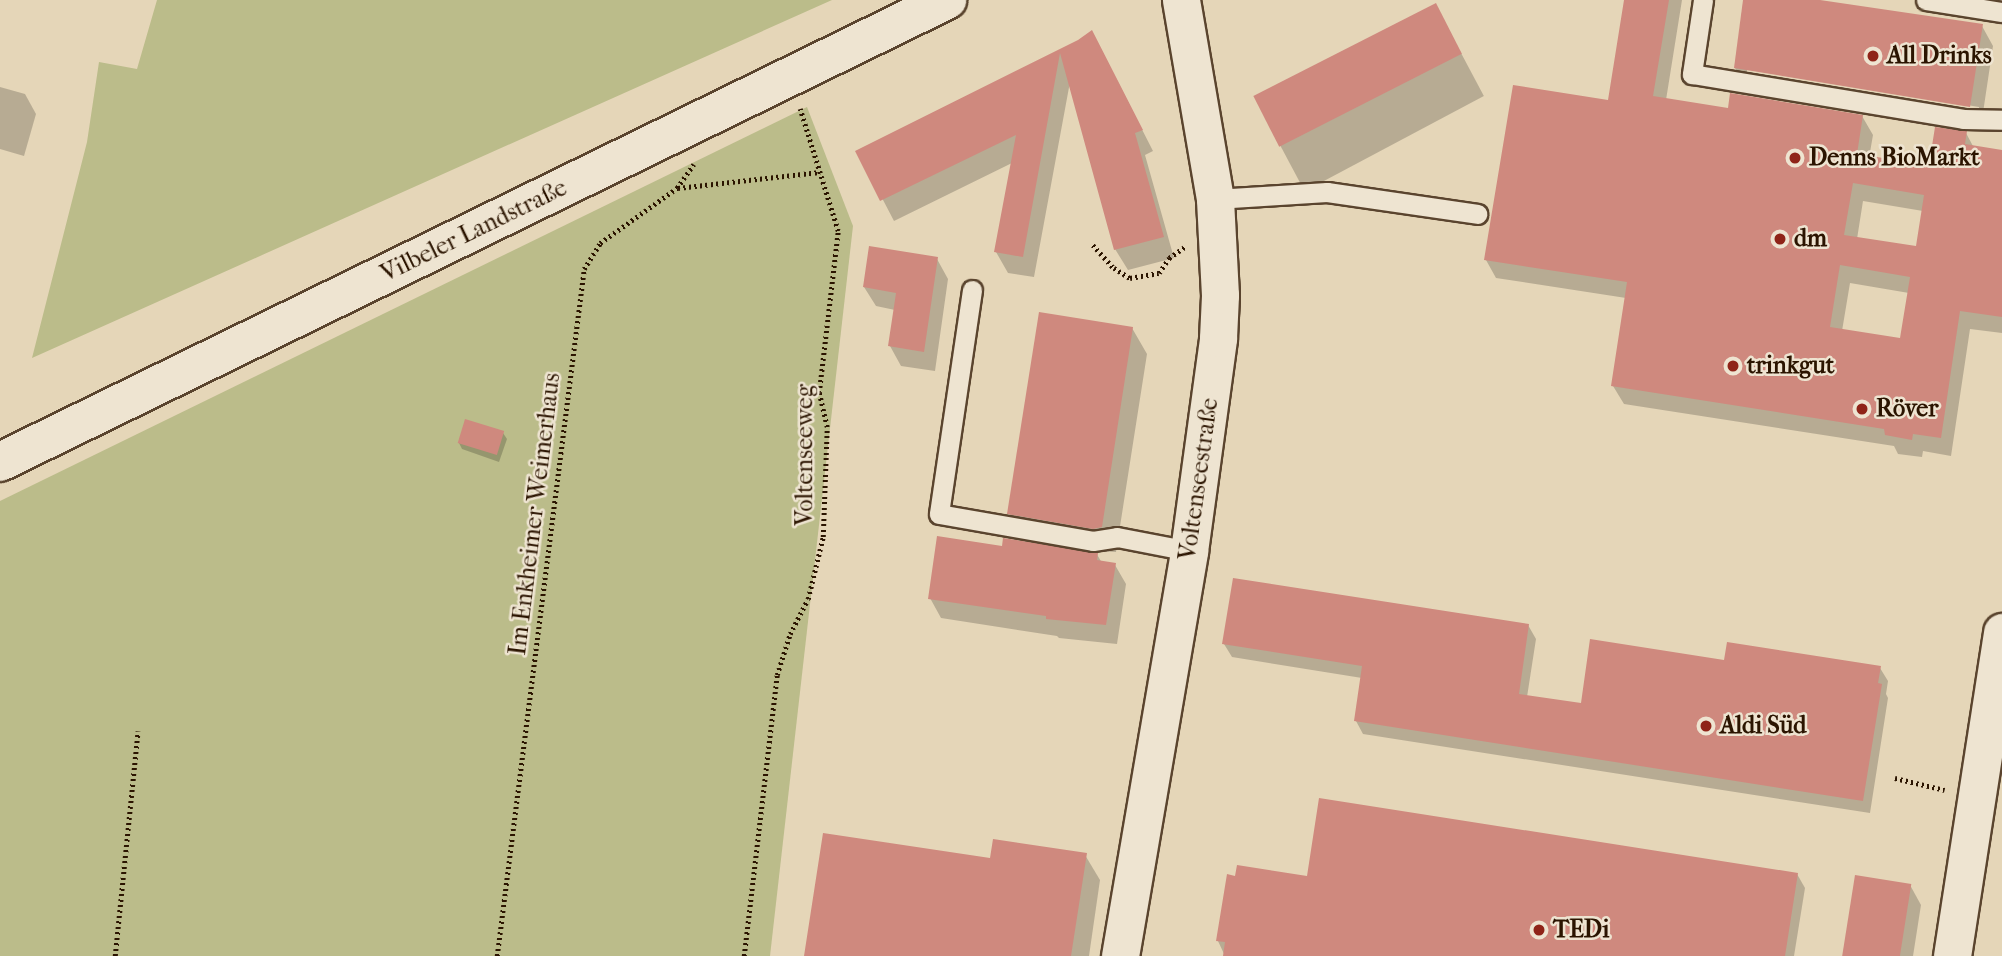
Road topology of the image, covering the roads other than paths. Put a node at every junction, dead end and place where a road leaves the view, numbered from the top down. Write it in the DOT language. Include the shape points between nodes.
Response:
graph roads {
  1 [pos="947,0"];
  2 [pos="1181,0"];
  3 [pos="1703,0"];
  4 [pos="1926,0"];
  5 [pos="2002,12"];
  6 [pos="2002,120"];
  7 [pos="1215,199"];
  8 [pos="1477,214"];
  9 [pos="972,290"];
  10 [pos="0,462"];
  11 [pos="1189,551"];
  12 [pos="2002,632"];
  13 [pos="1120,956"];
  14 [pos="1952,956"];
  1 -- 10 [label="main road, Vilbeler Landstraße"];
  2 -- 7 [label="street, Voltenseestraße"];
  3 -- 6 [label="lane" via="1692,74 1963,119"];
  4 -- 5 [label="lane"];
  7 -- 8 [label="lane" via="1326,192"];
  7 -- 11 [label="street, Voltenseestraße" via="1218,338"];
  9 -- 11 [label="lane" via="939,514 1093,541 1116,537"];
  11 -- 13 [label="street, Voltenseestraße"];
  12 -- 14 [label="street"];
}
